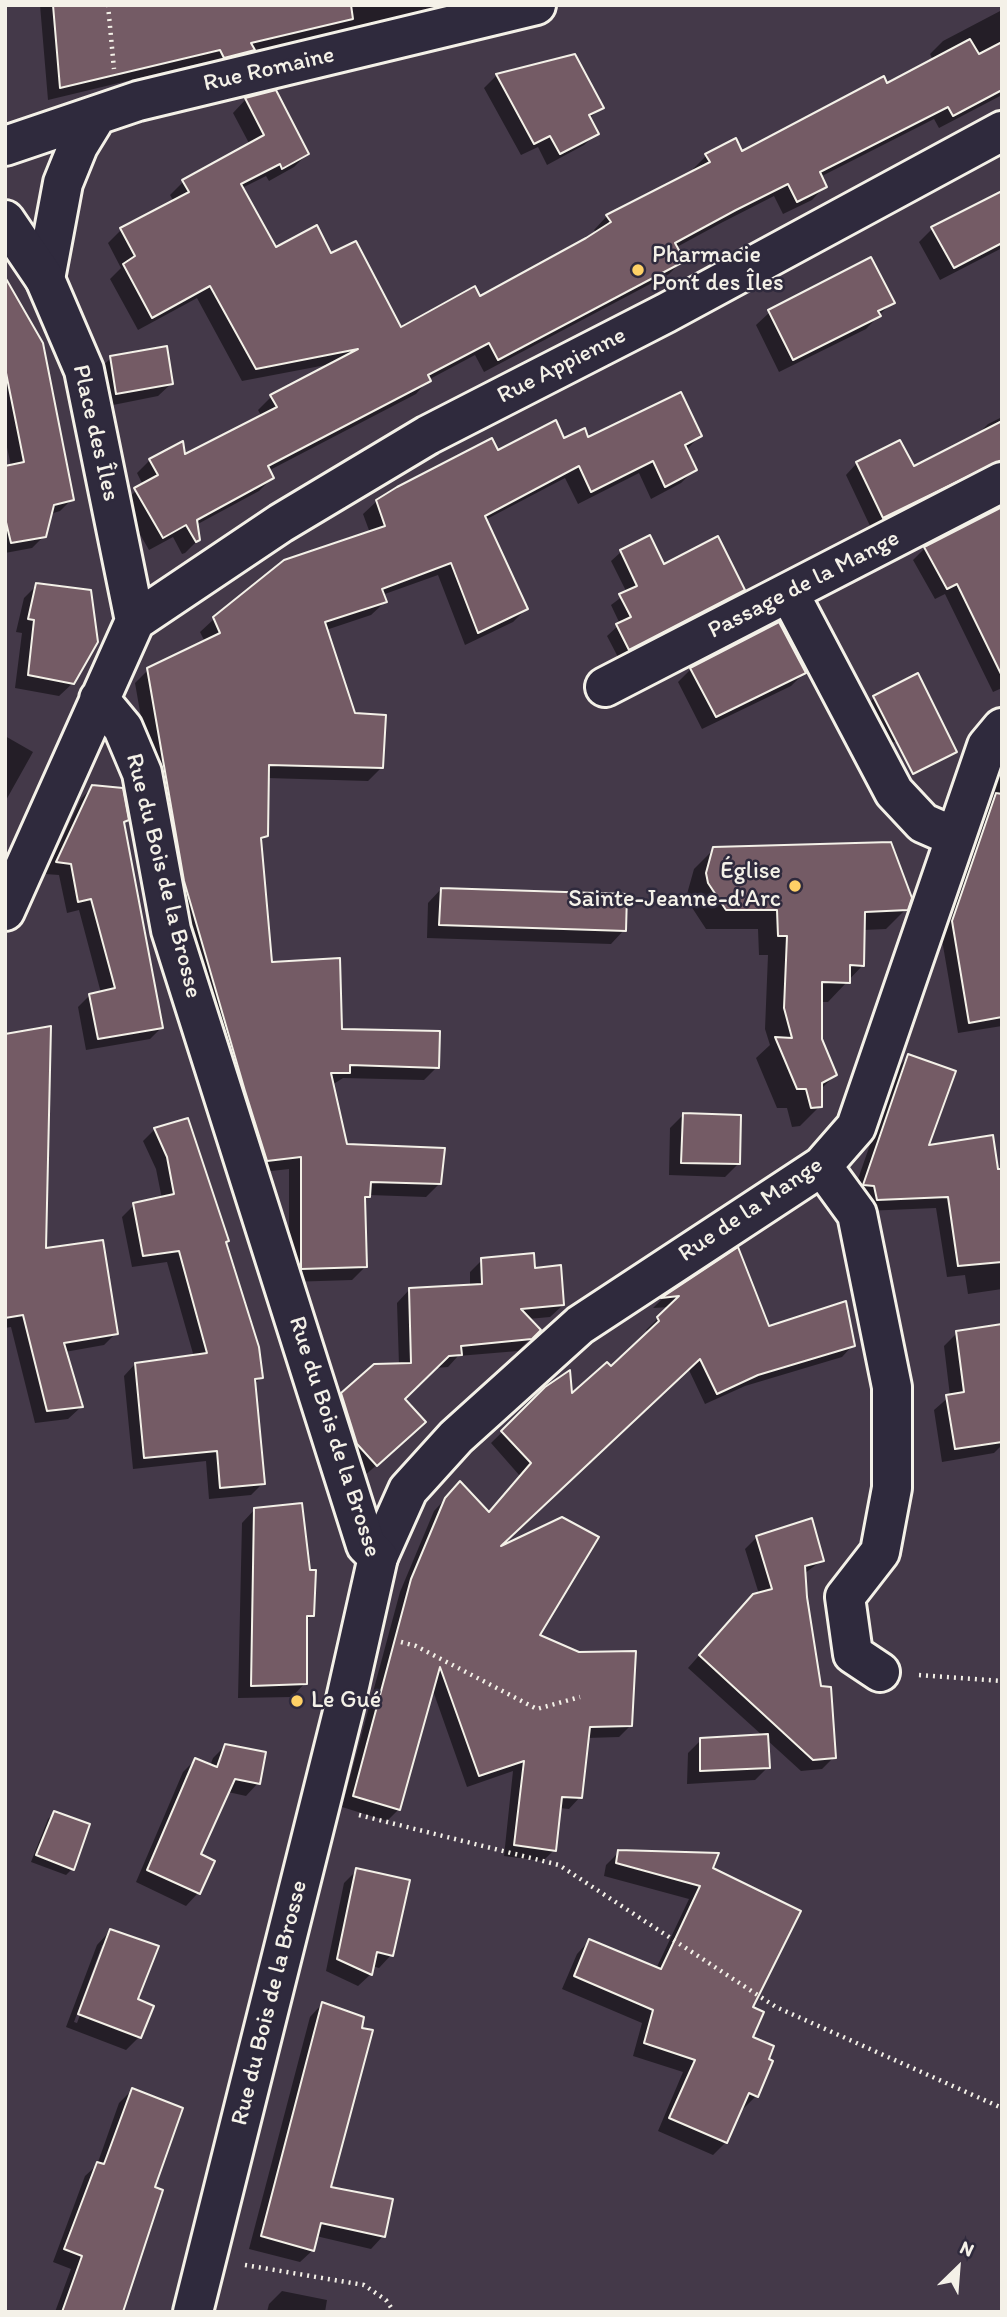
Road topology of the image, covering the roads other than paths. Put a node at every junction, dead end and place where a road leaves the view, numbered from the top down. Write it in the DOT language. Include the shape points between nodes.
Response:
graph roads {
  1 [pos="536,5"];
  2 [pos="108,111"];
  3 [pos="1002,131"];
  4 [pos="5,146"];
  5 [pos="5,220"];
  6 [pos="28,263"];
  7 [pos="1002,482"];
  8 [pos="789,593"];
  9 [pos="135,621"];
  10 [pos="605,687"];
  11 [pos="99,699"];
  12 [pos="1002,728"];
  13 [pos="955,837"];
  14 [pos="5,911"];
  15 [pos="822,1166"];
  16 [pos="378,1557"];
  17 [pos="880,1672"];
  18 [pos="193,2312"];
  1 -- 2 [label="street, Rue Romaine"];
  2 -- 4 [label="street, Rue Romaine"];
  2 -- 6 [label="street" via="78,146"];
  3 -- 9 [label="street, Rue Appienne" via="666,313 428,435 281,523"];
  5 -- 6 [label="street, Place des Îles"];
  6 -- 9 [label="street, Place des Îles" via="84,370"];
  7 -- 8 [label="street, Passage de la Mange"];
  8 -- 10 [label="street, Passage de la Mange"];
  8 -- 13 [label="street" via="894,792 923,823"];
  9 -- 11 [label="street"];
  11 -- 14 [label="street"];
  11 -- 16 [label="street, Rue du Bois de la Brosse" via="123,728 142,773 171,930 366,1545"];
  12 -- 13 [label="street, Rue de la Mange" via="987,746"];
  13 -- 15 [label="street, Rue de la Mange" via="856,1127"];
  15 -- 16 [label="street, Rue de la Mange" via="580,1325 456,1437 408,1490"];
  15 -- 17 [label="street" via="857,1214 892,1387 892,1488 880,1552 845,1597 853,1654"];
  16 -- 18 [label="street, Rue du Bois de la Brosse"];
}
